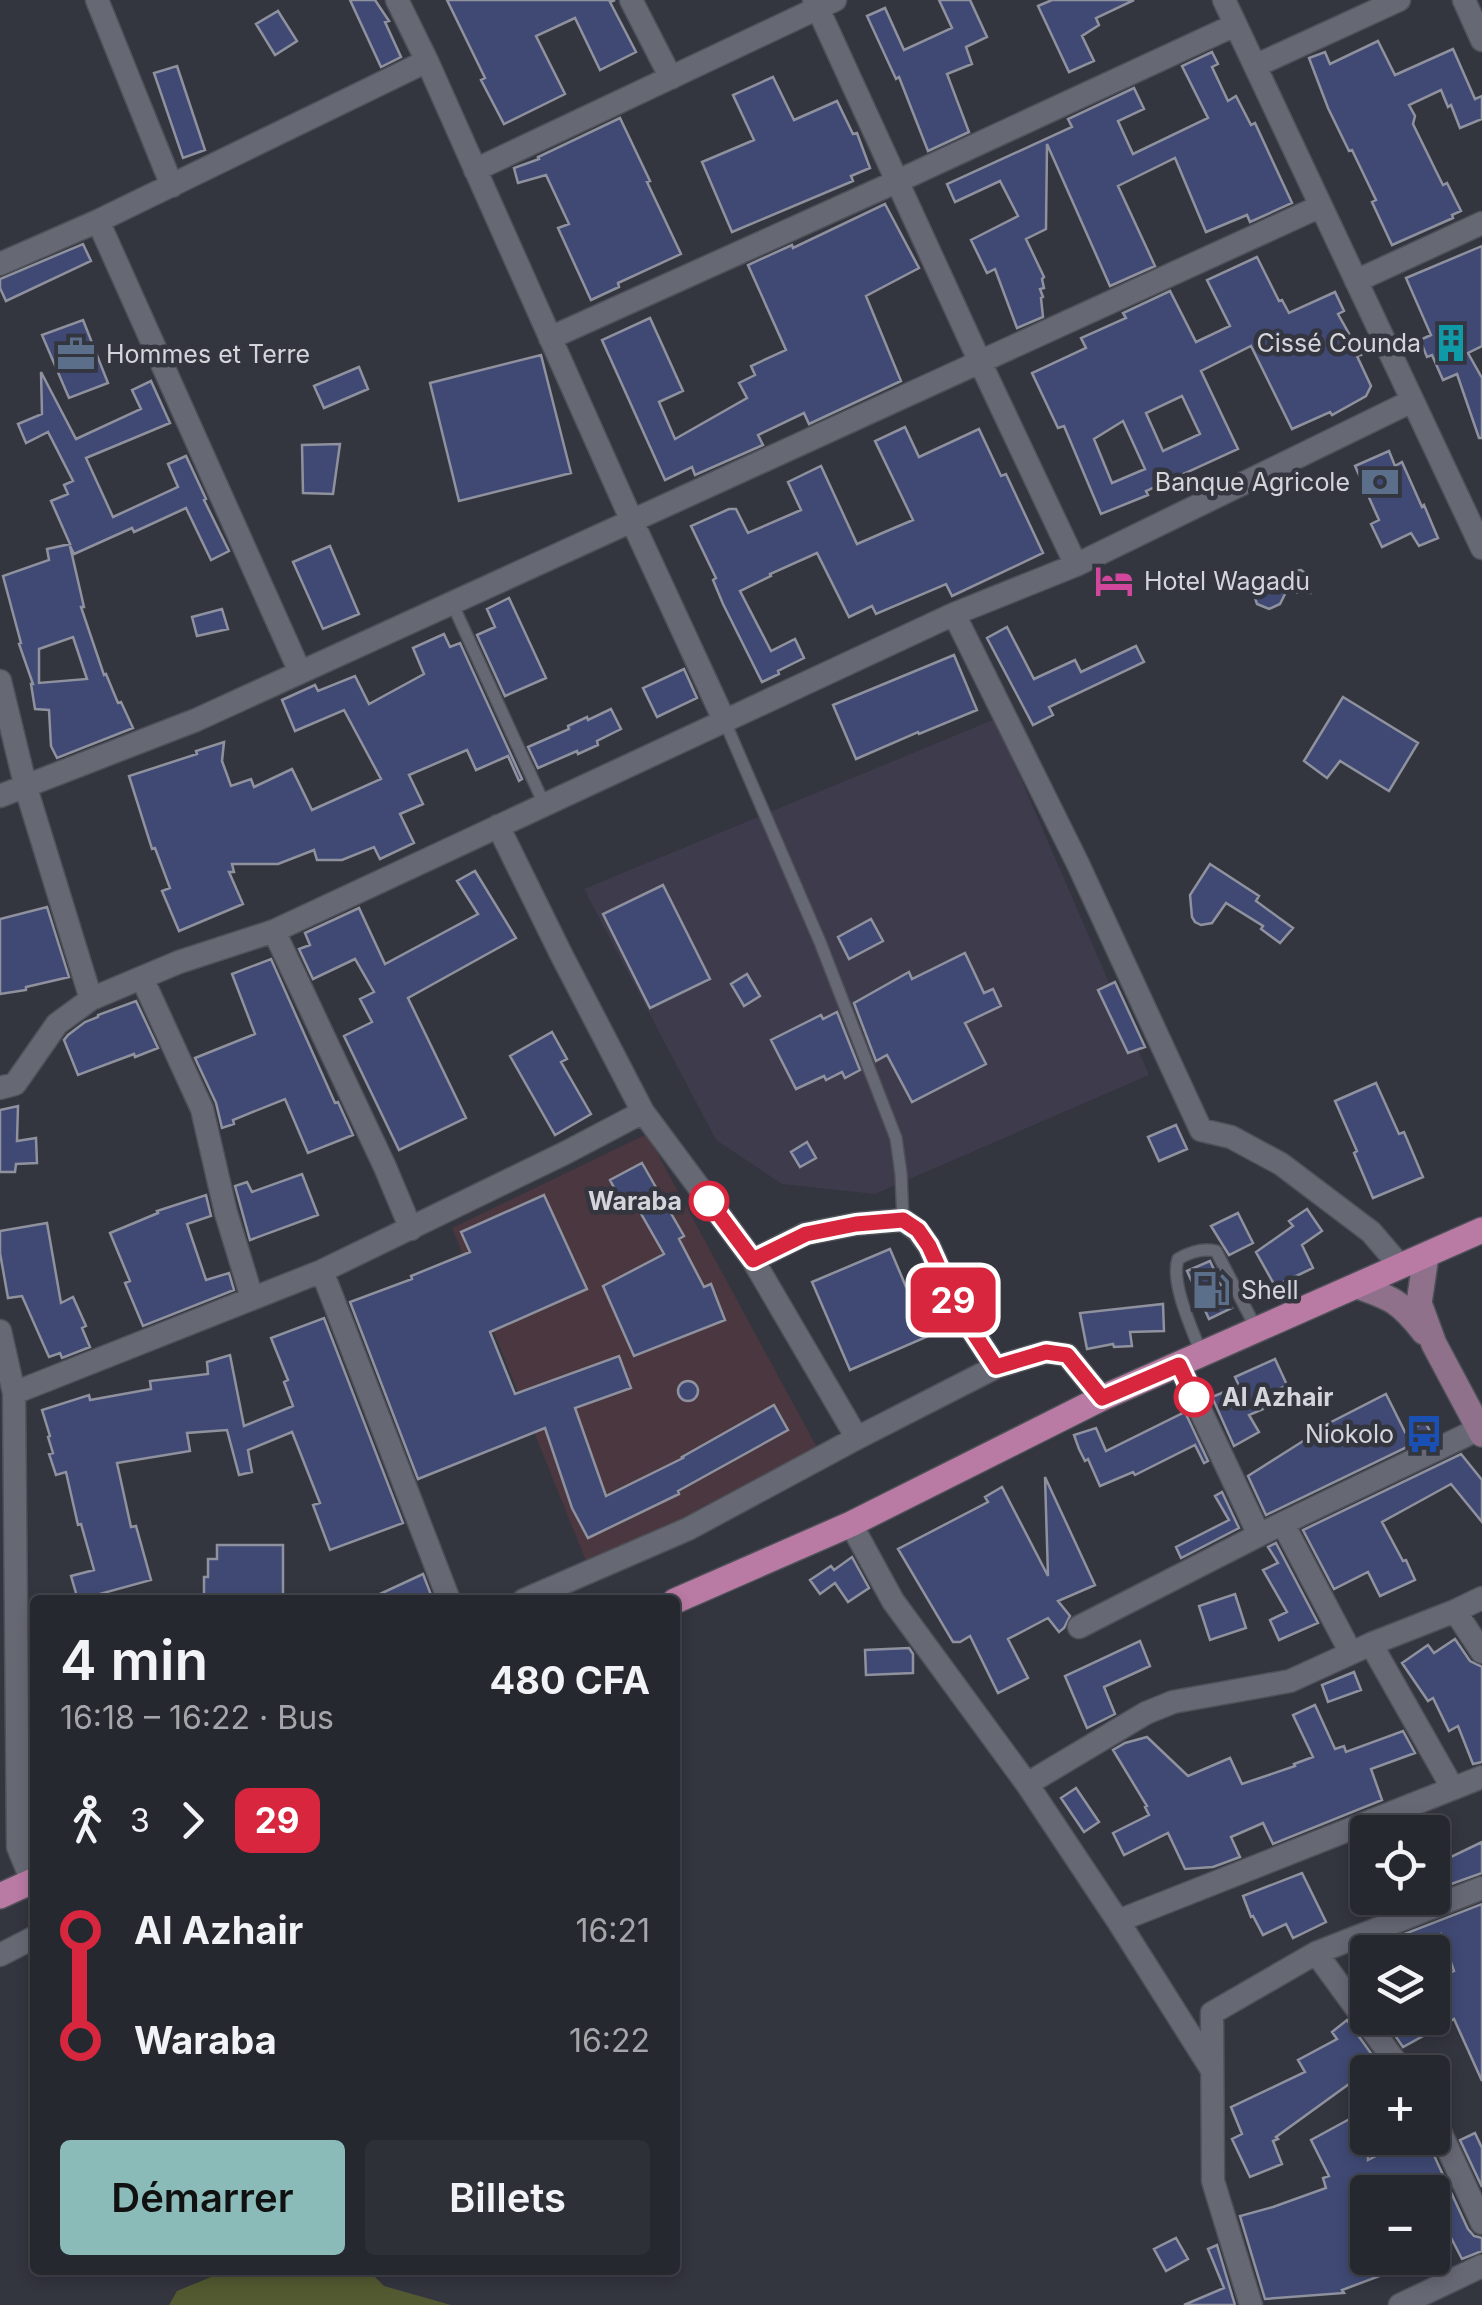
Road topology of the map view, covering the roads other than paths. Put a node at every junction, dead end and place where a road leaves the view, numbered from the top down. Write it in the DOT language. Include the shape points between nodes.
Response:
graph roads {
  1 [pos="97,0"];
  2 [pos="397,0"];
  3 [pos="630,0"];
  4 [pos="1224,0"];
  5 [pos="1399,0"];
  6 [pos="1464,0"];
  7 [pos="822,3"];
  8 [pos="1235,25"];
  9 [pos="1482,40"];
  10 [pos="427,62"];
  11 [pos="1255,66"];
  12 [pos="671,78"];
  13 [pos="474,170"];
  14 [pos="898,182"];
  15 [pos="172,186"];
  16 [pos="1321,206"];
  17 [pos="98,221"];
  18 [pos="1482,223"];
  19 [pos="0,264"];
  20 [pos="1356,281"];
  21 [pos="550,338"];
  22 [pos="980,362"];
  23 [pos="1412,400"];
  24 [pos="1472,501"];
  25 [pos="632,521"];
  26 [pos="1482,548"];
  27 [pos="1076,564"];
  28 [pos="452,603"];
  29 [pos="954,614"];
  30 [pos="300,672"];
  31 [pos="0,680"];
  32 [pos="725,722"];
  33 [pos="26,788"];
  34 [pos="0,796"];
  35 [pos="545,806"];
  36 [pos="498,826"];
  37 [pos="274,931"];
  38 [pos="142,978"];
  39 [pos="91,999"];
  40 [pos="0,1088"];
  41 [pos="643,1112"];
  42 [pos="903,1220"];
  43 [pos="411,1229"];
  44 [pos="1482,1230"];
  45 [pos="1426,1256"];
  46 [pos="753,1260"];
  47 [pos="1400,1267"];
  48 [pos="322,1272"];
  49 [pos="1357,1286"];
  50 [pos="252,1298"];
  51 [pos="1258,1330"];
  52 [pos="1,1334"];
  53 [pos="1434,1344"];
  54 [pos="1190,1360"];
  55 [pos="996,1367"];
  56 [pos="14,1393"];
  57 [pos="1102,1398"];
  58 [pos="1480,1432"];
  59 [pos="857,1438"];
  60 [pos="851,1524"];
  61 [pos="1283,1524"];
  62 [pos="1259,1535"];
  63 [pos="447,1595"];
  64 [pos="535,1595"];
  65 [pos="1482,1598"];
  66 [pos="680,1599"];
  67 [pos="1455,1611"];
  68 [pos="1079,1628"];
  69 [pos="1361,1648"];
  70 [pos="1482,1652"];
  71 [pos="1480,1782"];
  72 [pos="1027,1784"];
  73 [pos="1452,1787"];
  74 [pos="26,1843"];
  75 [pos="30,1883"];
  76 [pos="1482,1888"];
  77 [pos="0,1896"];
  78 [pos="1118,1921"];
  79 [pos="30,1940"];
  80 [pos="1316,1954"];
  81 [pos="0,1955"];
  82 [pos="1390,2055"];
  83 [pos="1212,2070"];
  84 [pos="1450,2154"];
  85 [pos="1482,2224"];
  86 [pos="1482,2266"];
  87 [pos="1251,2305"];
  88 [pos="1400,2305"];
  1 -- 15 [label="street"];
  2 -- 10 [label="street"];
  3 -- 12 [label="street"];
  4 -- 8 [label="street"];
  5 -- 11 [label="street"];
  6 -- 9 [label="street"];
  7 -- 12 [label="street"];
  7 -- 14 [label="street"];
  8 -- 11 [label="street"];
  8 -- 14 [label="street"];
  10 -- 13 [label="street"];
  10 -- 15 [label="street"];
  11 -- 16 [label="street"];
  12 -- 13 [label="street"];
  13 -- 21 [label="street"];
  14 -- 21 [label="street"];
  14 -- 22 [label="street"];
  15 -- 17 [label="street"];
  16 -- 20 [label="street"];
  16 -- 22 [label="street"];
  17 -- 19 [label="street"];
  17 -- 30 [label="street"];
  18 -- 20 [label="street"];
  20 -- 23 [label="street"];
  21 -- 25 [label="street"];
  22 -- 25 [label="street"];
  22 -- 27 [label="street"];
  23 -- 24 [label="street"];
  23 -- 27 [label="street"];
  24 -- 26 [label="street"];
  25 -- 28 [label="street"];
  25 -- 32 [label="street"];
  27 -- 29 [label="street"];
  28 -- 30 [label="street"];
  28 -- 35 [label="lane"];
  29 -- 32 [label="street"];
  29 -- 47 [label="street" via="1201,1130 1231,1137 1280,1164 1370,1232"];
  30 -- 33 [label="street"];
  31 -- 33 [label="street"];
  32 -- 35 [label="street"];
  32 -- 42 [label="lane" via="896,1138"];
  33 -- 34 [label="street"];
  33 -- 39 [label="street"];
  35 -- 36 [label="street"];
  36 -- 37 [label="street"];
  36 -- 41 [label="street"];
  37 -- 38 [label="street"];
  37 -- 43 [label="street"];
  38 -- 39 [label="street"];
  38 -- 50 [label="street" via="202,1109"];
  39 -- 40 [label="street" via="57,1024 15,1084"];
  41 -- 43 [label="street"];
  41 -- 46 [label="street"];
  42 -- 46 [label="street" via="806,1234"];
  42 -- 55 [label="street" via="929,1246 956,1306"];
  43 -- 48 [label="street"];
  44 -- 45 [label="main road"];
  45 -- 47 [label="main road"];
  45 -- 53 [label="main road" via="1419,1303"];
  46 -- 59 [label="street"];
  47 -- 49 [label="main road"];
  48 -- 50 [label="street"];
  48 -- 63 [label="street"];
  49 -- 51 [label="main road"];
  49 -- 53 [label="main road" via="1389,1297"];
  50 -- 56 [label="street"];
  51 -- 54 [label="main road"];
  51 -- 54 [label="lane" via="1216,1252 1186,1254 1176,1272"];
  52 -- 56 [label="street"];
  53 -- 58 [label="main road"];
  54 -- 57 [label="main road"];
  54 -- 62 [label="street"];
  55 -- 57 [label="street" via="1046,1352 1067,1355"];
  55 -- 59 [label="street"];
  56 -- 74 [label="street"];
  57 -- 60 [label="main road"];
  58 -- 61 [label="street"];
  59 -- 64 [label="street" via="688,1528"];
  60 -- 66 [label="main road"];
  60 -- 72 [label="street" via="893,1601"];
  61 -- 62 [label="street"];
  61 -- 69 [label="street"];
  62 -- 68 [label="street"];
  65 -- 67 [label="street"];
  67 -- 69 [label="street"];
  67 -- 70 [label="street"];
  69 -- 72 [label="street" via="1290,1681 1146,1712"];
  69 -- 73 [label="street"];
  71 -- 73 [label="street"];
  72 -- 78 [label="street"];
  73 -- 78 [label="street"];
  75 -- 77 [label="main road"];
  76 -- 80 [label="street"];
  78 -- 83 [label="street"];
  79 -- 81 [label="street"];
  80 -- 82 [label="street"];
  80 -- 83 [label="street" via="1212,2012"];
  83 -- 87 [label="street" via="1213,2181"];
  84 -- 85 [label="street"];
  86 -- 88 [label="street"];
}
